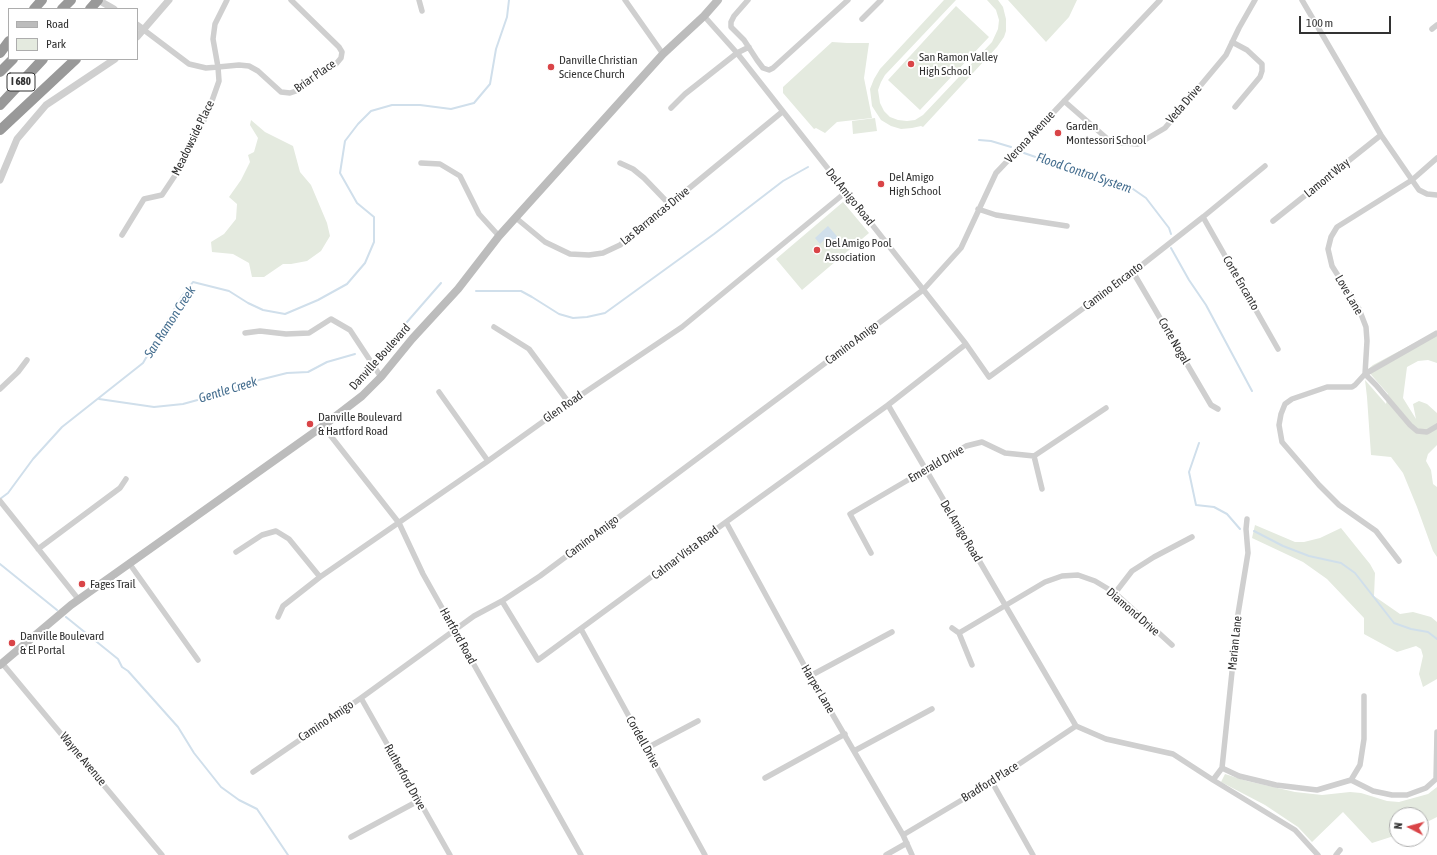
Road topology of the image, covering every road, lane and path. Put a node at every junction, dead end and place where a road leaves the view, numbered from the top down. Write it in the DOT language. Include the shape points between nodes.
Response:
graph roads {
  1 [pos="71,0"];
  2 [pos="98,0"];
  3 [pos="169,0"];
  4 [pos="227,0"];
  5 [pos="291,0"];
  6 [pos="419,0"];
  7 [pos="624,0"];
  8 [pos="718,0"];
  9 [pos="748,0"];
  10 [pos="848,0"];
  11 [pos="881,0"];
  12 [pos="1160,0"];
  13 [pos="1255,0"];
  14 [pos="1302,0"];
  15 [pos="63,8"];
  16 [pos="91,8"];
  17 [pos="112,8"];
  18 [pos="422,11"];
  19 [pos="704,16"];
  20 [pos="862,19"];
  21 [pos="138,26"];
  22 [pos="144,30"];
  23 [pos="138,37"];
  24 [pos="8,42"];
  25 [pos="1232,42"];
  26 [pos="748,47"];
  27 [pos="0,53"];
  28 [pos="737,53"];
  29 [pos="663,54"];
  30 [pos="12,60"];
  31 [pos="42,60"];
  32 [pos="75,60"];
  33 [pos="114,60"];
  34 [pos="218,67"];
  35 [pos="0,72"];
  36 [pos="1064,101"];
  37 [pos="0,105"];
  38 [pos="1235,107"];
  39 [pos="671,108"];
  40 [pos="782,112"];
  41 [pos="0,130"];
  42 [pos="1381,135"];
  43 [pos="1437,158"];
  44 [pos="421,163"];
  45 [pos="620,163"];
  46 [pos="1265,166"];
  47 [pos="0,180"];
  48 [pos="1412,180"];
  49 [pos="846,192"];
  50 [pos="1437,196"];
  51 [pos="670,205"];
  52 [pos="978,209"];
  53 [pos="1203,217"];
  54 [pos="516,218"];
  55 [pos="1272,221"];
  56 [pos="1067,226"];
  57 [pos="122,235"];
  58 [pos="499,236"];
  59 [pos="1133,272"];
  60 [pos="923,290"];
  61 [pos="494,327"];
  62 [pos="1437,332"];
  63 [pos="245,333"];
  64 [pos="966,344"];
  65 [pos="1278,349"];
  66 [pos="27,360"];
  67 [pos="1365,374"];
  68 [pos="381,377"];
  69 [pos="0,389"];
  70 [pos="439,392"];
  71 [pos="568,403"];
  72 [pos="888,405"];
  73 [pos="1106,408"];
  74 [pos="1218,409"];
  75 [pos="324,426"];
  76 [pos="1437,426"];
  77 [pos="1034,456"];
  78 [pos="488,461"];
  79 [pos="925,469"];
  80 [pos="126,480"];
  81 [pos="1042,489"];
  82 [pos="0,501"];
  83 [pos="1247,520"];
  84 [pos="726,522"];
  85 [pos="399,524"];
  86 [pos="1192,537"];
  87 [pos="38,549"];
  88 [pos="236,552"];
  89 [pos="871,553"];
  90 [pos="1399,561"];
  91 [pos="129,563"];
  92 [pos="320,577"];
  93 [pos="1115,593"];
  94 [pos="79,600"];
  95 [pos="502,601"];
  96 [pos="1006,606"];
  97 [pos="278,617"];
  98 [pos="952,628"];
  99 [pos="581,629"];
  100 [pos="455,630"];
  101 [pos="892,632"];
  102 [pos="959,633"];
  103 [pos="1172,645"];
  104 [pos="198,660"];
  105 [pos="1,664"];
  106 [pos="972,665"];
  107 [pos="810,676"];
  108 [pos="1364,696"];
  109 [pos="361,698"];
  110 [pos="932,709"];
  111 [pos="698,721"];
  112 [pos="1076,726"];
  113 [pos="1437,732"];
  114 [pos="845,734"];
  115 [pos="647,748"];
  116 [pos="854,751"];
  117 [pos="1222,768"];
  118 [pos="253,772"];
  119 [pos="765,778"];
  120 [pos="1213,780"];
  121 [pos="1351,780"];
  122 [pos="992,782"];
  123 [pos="418,800"];
  124 [pos="903,835"];
  125 [pos="351,837"];
  126 [pos="907,843"];
  127 [pos="1340,850"];
  128 [pos="162,855"];
  129 [pos="450,855"];
  130 [pos="581,855"];
  131 [pos="705,855"];
  132 [pos="886,855"];
  133 [pos="912,855"];
  134 [pos="1033,855"];
  135 [pos="1318,855"];
  136 [pos="1336,855"];
  1 -- 15 [label="highway"];
  2 -- 16 [label="highway, bridge"];
  2 -- 17 [label="street"];
  3 -- 22 [label="street"];
  4 -- 34 [label="street" via="215,24 213,39"];
  5 -- 34 [label="street, Briar Place" via="339,47 342,52 341,58 336,64 316,75 299,90 290,93 282,92 249,66"];
  6 -- 18 [label="street"];
  7 -- 29 [label="street"];
  8 -- 19 [label="main road, Danville Boulevard"];
  9 -- 26 [label="street" via="734,16 731,28"];
  10 -- 26 [label="street" via="769,70 763,68"];
  11 -- 20 [label="street"];
  12 -- 36 [label="street, Verona Avenue"];
  13 -- 25 [label="street, Veda Drive"];
  14 -- 42 [label="street"];
  19 -- 28 [label="street, Del Amigo Road"];
  19 -- 29 [label="main road, Danville Boulevard"];
  21 -- 22 [label="street"];
  22 -- 23 [label="street"];
  22 -- 34 [label="street" via="189,64 206,68"];
  24 -- 27 [label="highway"];
  25 -- 36 [label="street, Veda Drive" via="1226,55 1165,128 1138,144 1111,142"];
  25 -- 38 [label="street" via="1248,50 1262,64 1260,76"];
  26 -- 28 [label="street"];
  28 -- 39 [label="street"];
  28 -- 40 [label="street, Del Amigo Road"];
  29 -- 54 [label="main road, Danville Boulevard"];
  30 -- 35 [label="highway, I 680"];
  31 -- 37 [label="highway, I 680"];
  32 -- 41 [label="highway"];
  33 -- 47 [label="street" via="46,105 17,139"];
  34 -- 57 [label="street, Meadowside Place" via="219,81 208,112 182,165 162,195 144,199"];
  36 -- 52 [label="street, Verona Avenue" via="996,174"];
  40 -- 49 [label="street, Del Amigo Road"];
  40 -- 51 [label="street, Las Barrancas Drive"];
  42 -- 48 [label="street"];
  42 -- 55 [label="street, Lamont Way"];
  43 -- 48 [label="street, Love Lane"];
  44 -- 58 [label="street" via="440,164 460,176 479,214"];
  45 -- 51 [label="street" via="644,178"];
  46 -- 53 [label="street, Camino Encanto"];
  48 -- 50 [label="street" via="1419,190"];
  48 -- 67 [label="street, Love Lane" via="1337,227 1328,249 1332,266 1360,309 1366,328"];
  49 -- 60 [label="street, Del Amigo Road"];
  49 -- 71 [label="street, Glen Road" via="682,328"];
  51 -- 54 [label="street, Las Barrancas Drive" via="620,245 603,253 589,255 570,254 560,250 545,242"];
  52 -- 56 [label="street" via="996,215"];
  52 -- 60 [label="street, Verona Avenue" via="961,248"];
  53 -- 59 [label="street, Camino Encanto"];
  53 -- 65 [label="street, Corte Encanto"];
  54 -- 58 [label="main road, Danville Boulevard"];
  58 -- 68 [label="main road, Danville Boulevard" via="458,289"];
  59 -- 64 [label="street, Camino Encanto" via="989,377"];
  59 -- 74 [label="street, Corte Nogal" via="1211,405"];
  60 -- 64 [label="street, Del Amigo Road"];
  60 -- 95 [label="street, Camino Amigo" via="540,576"];
  61 -- 71 [label="street" via="529,349"];
  62 -- 67 [label="street"];
  63 -- 68 [label="street" via="309,333 331,319 350,330"];
  64 -- 72 [label="street"];
  66 -- 69 [label="street"];
  67 -- 76 [label="street" via="1418,431 1427,432"];
  67 -- 90 [label="street" via="1352,387 1327,387 1292,399 1285,404 1281,414 1280,433 1282,442 1319,485 1339,504 1376,531"];
  68 -- 75 [label="main road, Danville Boulevard" via="362,396"];
  70 -- 78 [label="street"];
  71 -- 78 [label="street, Glen Road"];
  72 -- 79 [label="street, Del Amigo Road"];
  72 -- 84 [label="street, Calmar Vista Road"];
  73 -- 77 [label="street"];
  75 -- 85 [label="street, Hartford Road"];
  75 -- 91 [label="main road, Danville Boulevard"];
  77 -- 79 [label="street, Emerald Drive" via="1005,453 982,442 966,446"];
  77 -- 81 [label="street"];
  78 -- 85 [label="street, Glen Road"];
  79 -- 89 [label="street, Emerald Drive" via="850,514"];
  79 -- 96 [label="street, Del Amigo Road"];
  80 -- 87 [label="street" via="120,488"];
  82 -- 87 [label="street"];
  83 -- 117 [label="street, Marian Lane" via="1248,553 1238,614"];
  84 -- 99 [label="street, Calmar Vista Road"];
  84 -- 107 [label="street, Harper Lane"];
  85 -- 92 [label="street, Glen Road"];
  85 -- 100 [label="street, Hartford Road" via="423,574"];
  86 -- 93 [label="street" via="1132,571"];
  87 -- 94 [label="street"];
  88 -- 92 [label="street" via="262,535 276,531 289,539"];
  91 -- 94 [label="main road, Danville Boulevard"];
  91 -- 104 [label="street"];
  92 -- 97 [label="street, Glen Road" via="283,606"];
  93 -- 96 [label="street, Diamond Drive" via="1095,581 1078,575 1062,576 1045,582"];
  93 -- 103 [label="street, Diamond Drive"];
  94 -- 105 [label="main road, Danville Boulevard"];
  95 -- 99 [label="street, Calmar Vista Road" via="538,660"];
  95 -- 100 [label="street, Camino Amigo"];
  96 -- 102 [label="street, Diamond Drive"];
  96 -- 112 [label="street, Del Amigo Road"];
  98 -- 102 [label="street"];
  99 -- 115 [label="street, Cordell Drive"];
  100 -- 109 [label="street, Camino Amigo"];
  100 -- 130 [label="street, Hartford Road"];
  101 -- 107 [label="street"];
  102 -- 106 [label="street"];
  105 -- 128 [label="street, Wayne Avenue"];
  107 -- 114 [label="street, Harper Lane"];
  108 -- 121 [label="street" via="1364,739 1360,765"];
  109 -- 118 [label="street, Camino Amigo"];
  109 -- 123 [label="street, Rutherford Drive"];
  110 -- 116 [label="street"];
  111 -- 115 [label="street"];
  112 -- 120 [label="street" via="1106,738 1173,754"];
  112 -- 122 [label="street, Bradford Place"];
  113 -- 121 [label="street" via="1436,779 1426,788 1407,795 1392,795 1373,791"];
  114 -- 116 [label="street, Harper Lane"];
  114 -- 119 [label="street"];
  115 -- 131 [label="street, Cordell Drive"];
  116 -- 124 [label="street, Harper Lane"];
  117 -- 120 [label="street"];
  117 -- 121 [label="street" via="1240,776 1276,785 1317,790"];
  120 -- 135 [label="street" via="1295,830"];
  122 -- 124 [label="street, Bradford Place"];
  122 -- 134 [label="street"];
  123 -- 125 [label="street"];
  123 -- 129 [label="street, Rutherford Drive"];
  124 -- 126 [label="street, Harper Lane"];
  126 -- 132 [label="street"];
  126 -- 133 [label="street, Harper Lane"];
  127 -- 136 [label="street"];
}
